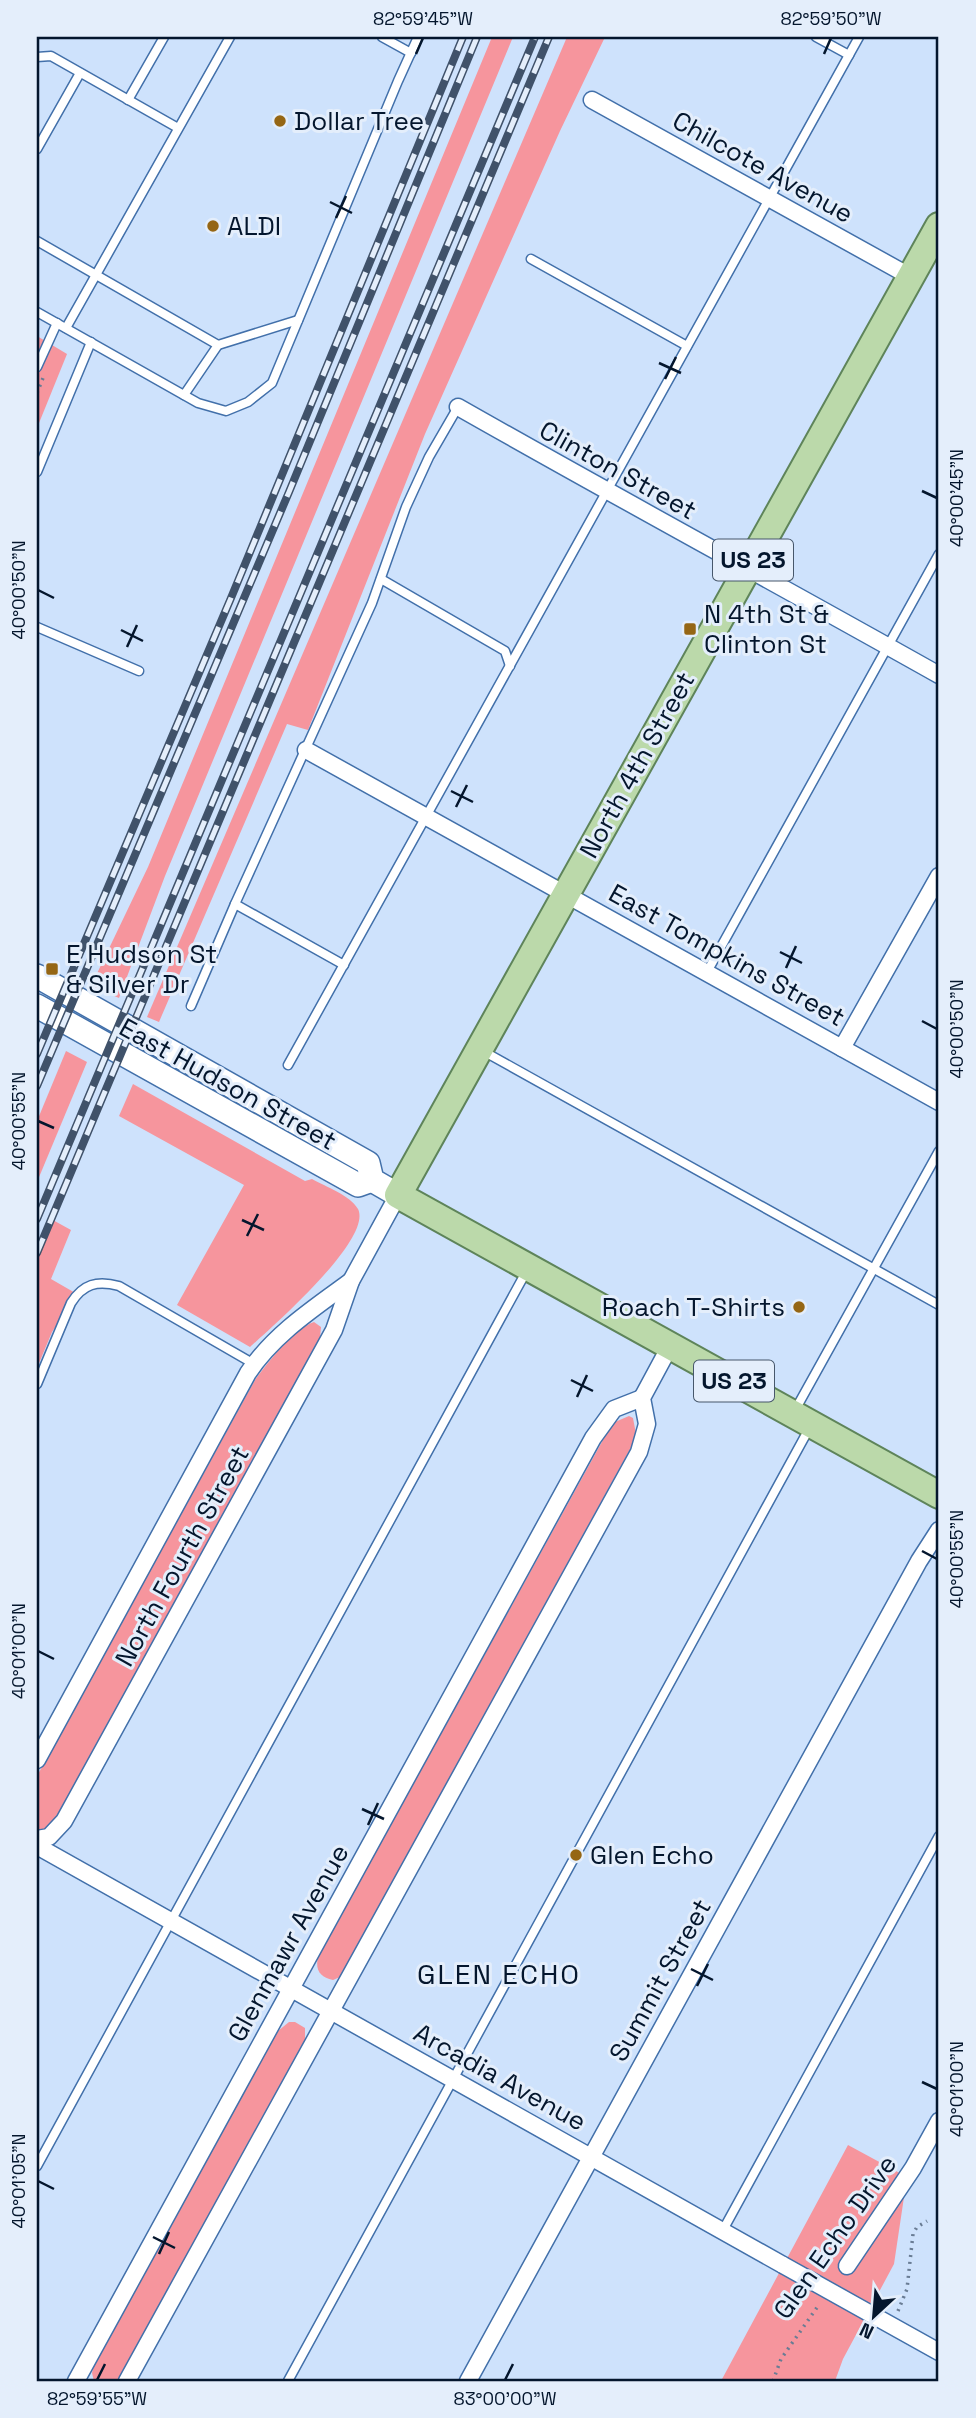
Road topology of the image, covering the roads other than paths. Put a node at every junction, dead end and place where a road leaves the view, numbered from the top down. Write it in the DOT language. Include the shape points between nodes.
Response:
graph roads {
  1 [pos="164,37"];
  2 [pos="230,37"];
  3 [pos="382,37"];
  4 [pos="418,37"];
  5 [pos="816,37"];
  6 [pos="859,37"];
  7 [pos="411,53"];
  8 [pos="849,55"];
  9 [pos="37,57"];
  10 [pos="80,73"];
  11 [pos="128,100"];
  12 [pos="592,100"];
  13 [pos="178,128"];
  14 [pos="37,149"];
  15 [pos="769,199"];
  16 [pos="939,226"];
  17 [pos="37,241"];
  18 [pos="531,259"];
  19 [pos="96,275"];
  20 [pos="911,277"];
  21 [pos="37,312"];
  22 [pos="298,320"];
  23 [pos="62,326"];
  24 [pos="91,342"];
  25 [pos="218,345"];
  26 [pos="687,346"];
  27 [pos="37,367"];
  28 [pos="184,395"];
  29 [pos="458,407"];
  30 [pos="37,472"];
  31 [pos="605,491"];
  32 [pos="939,554"];
  33 [pos="748,568"];
  34 [pos="381,579"];
  35 [pos="37,627"];
  36 [pos="888,646"];
  37 [pos="509,666"];
  38 [pos="139,671"];
  39 [pos="939,675"];
  40 [pos="306,750"];
  41 [pos="427,817"];
  42 [pos="939,876"];
  43 [pos="565,894"];
  44 [pos="235,904"];
  45 [pos="344,965"];
  46 [pos="707,972"];
  47 [pos="37,976"];
  48 [pos="37,1006"];
  49 [pos="191,1006"];
  50 [pos="842,1048"];
  51 [pos="480,1049"];
  52 [pos="288,1065"];
  53 [pos="939,1102"];
  54 [pos="939,1151"];
  55 [pos="372,1180"];
  56 [pos="398,1195"];
  57 [pos="874,1268"];
  58 [pos="528,1269"];
  59 [pos="351,1281"];
  60 [pos="939,1305"];
  61 [pos="670,1346"];
  62 [pos="254,1364"];
  63 [pos="37,1384"];
  64 [pos="642,1398"];
  65 [pos="802,1419"];
  66 [pos="939,1495"];
  67 [pos="939,1530"];
  68 [pos="37,1760"];
  69 [pos="939,1836"];
  70 [pos="37,1839"];
  71 [pos="37,1846"];
  72 [pos="171,1921"];
  73 [pos="291,1989"];
  74 [pos="332,2011"];
  75 [pos="453,2079"];
  76 [pos="939,2121"];
  77 [pos="591,2156"];
  78 [pos="37,2166"];
  79 [pos="723,2230"];
  80 [pos="847,2266"];
  81 [pos="939,2352"];
  82 [pos="76,2381"];
  83 [pos="127,2381"];
  84 [pos="288,2381"];
  85 [pos="468,2381"];
  1 -- 11 [label="lane"];
  2 -- 13 [label="lane"];
  3 -- 7 [label="lane"];
  4 -- 7 [label="lane"];
  5 -- 8 [label="lane"];
  6 -- 8 [label="lane"];
  7 -- 22 [label="lane"];
  8 -- 15 [label="lane"];
  9 -- 10 [label="lane" via="51,56"];
  10 -- 11 [label="lane"];
  10 -- 14 [label="lane"];
  11 -- 13 [label="lane"];
  12 -- 15 [label="street, Chilcote Avenue"];
  13 -- 19 [label="lane"];
  15 -- 20 [label="street, Chilcote Avenue"];
  15 -- 26 [label="lane"];
  16 -- 20 [label="main road, North 4th Street / US 23"];
  17 -- 19 [label="lane"];
  18 -- 26 [label="lane"];
  19 -- 23 [label="lane"];
  19 -- 25 [label="lane"];
  20 -- 33 [label="main road, North 4th Street / US 23"];
  21 -- 23 [label="lane"];
  22 -- 25 [label="lane"];
  22 -- 28 [label="lane" via="272,383 248,402 226,411"];
  23 -- 24 [label="lane"];
  23 -- 27 [label="lane"];
  24 -- 28 [label="lane"];
  24 -- 30 [label="lane"];
  25 -- 28 [label="lane"];
  26 -- 31 [label="lane"];
  29 -- 31 [label="street, Clinton Street"];
  29 -- 34 [label="lane" via="406,506"];
  31 -- 33 [label="street, Clinton Street"];
  31 -- 37 [label="lane"];
  32 -- 36 [label="lane"];
  33 -- 36 [label="street, Clinton Street"];
  33 -- 43 [label="main road, North 4th Street / US 23"];
  34 -- 37 [label="lane" via="505,651"];
  34 -- 40 [label="lane"];
  35 -- 38 [label="lane"];
  36 -- 39 [label="street, Clinton Street"];
  36 -- 46 [label="lane"];
  37 -- 41 [label="lane"];
  40 -- 41 [label="street, East Tompkins Street"];
  40 -- 44 [label="lane"];
  41 -- 43 [label="street, East Tompkins Street"];
  41 -- 45 [label="lane"];
  42 -- 50 [label="street"];
  43 -- 46 [label="street, East Tompkins Street"];
  43 -- 51 [label="main road, North 4th Street / US 23"];
  44 -- 45 [label="lane"];
  44 -- 49 [label="lane"];
  45 -- 52 [label="lane"];
  46 -- 50 [label="street, East Tompkins Street"];
  47 -- 55 [label="main road, East Hudson Street" via="368,1163"];
  48 -- 55 [label="main road, East Hudson Street" via="358,1185"];
  50 -- 53 [label="street, East Tompkins Street"];
  51 -- 56 [label="main road, North 4th Street / US 23"];
  51 -- 57 [label="lane"];
  54 -- 57 [label="lane"];
  55 -- 56 [label="main road, East Hudson Street"];
  56 -- 58 [label="main road, East Hudson Street / US 23"];
  56 -- 59 [label="street, North Fourth Street"];
  57 -- 60 [label="lane"];
  57 -- 65 [label="lane"];
  58 -- 61 [label="main road, East Hudson Street / US 23"];
  58 -- 72 [label="lane"];
  59 -- 62 [label="street, North Fourth Street" via="299,1319"];
  59 -- 70 [label="street, North Fourth Street" via="334,1330 64,1821 49,1837"];
  61 -- 64 [label="street"];
  61 -- 65 [label="main road, East Hudson Street / US 23"];
  62 -- 63 [label="lane" via="119,1286 96,1283 71,1303"];
  62 -- 68 [label="street, North Fourth Street"];
  64 -- 73 [label="street, Glenmawr Avenue" via="614,1409 593,1438"];
  64 -- 74 [label="street" via="648,1424 639,1451"];
  65 -- 66 [label="main road, East Hudson Street / US 23"];
  65 -- 75 [label="lane"];
  67 -- 77 [label="street, Summit Street"];
  69 -- 79 [label="lane"];
  71 -- 72 [label="street, Arcadia Avenue"];
  72 -- 73 [label="street, Arcadia Avenue"];
  72 -- 78 [label="lane"];
  73 -- 74 [label="street, Arcadia Avenue"];
  73 -- 82 [label="street, Glenmawr Avenue"];
  74 -- 75 [label="street, Arcadia Avenue"];
  74 -- 83 [label="street"];
  75 -- 77 [label="street, Arcadia Avenue"];
  75 -- 84 [label="lane"];
  76 -- 80 [label="street, Glen Echo Drive"];
  77 -- 79 [label="street, Arcadia Avenue"];
  77 -- 85 [label="street, Summit Street"];
  79 -- 81 [label="street, Arcadia Avenue, bridge"];
}
